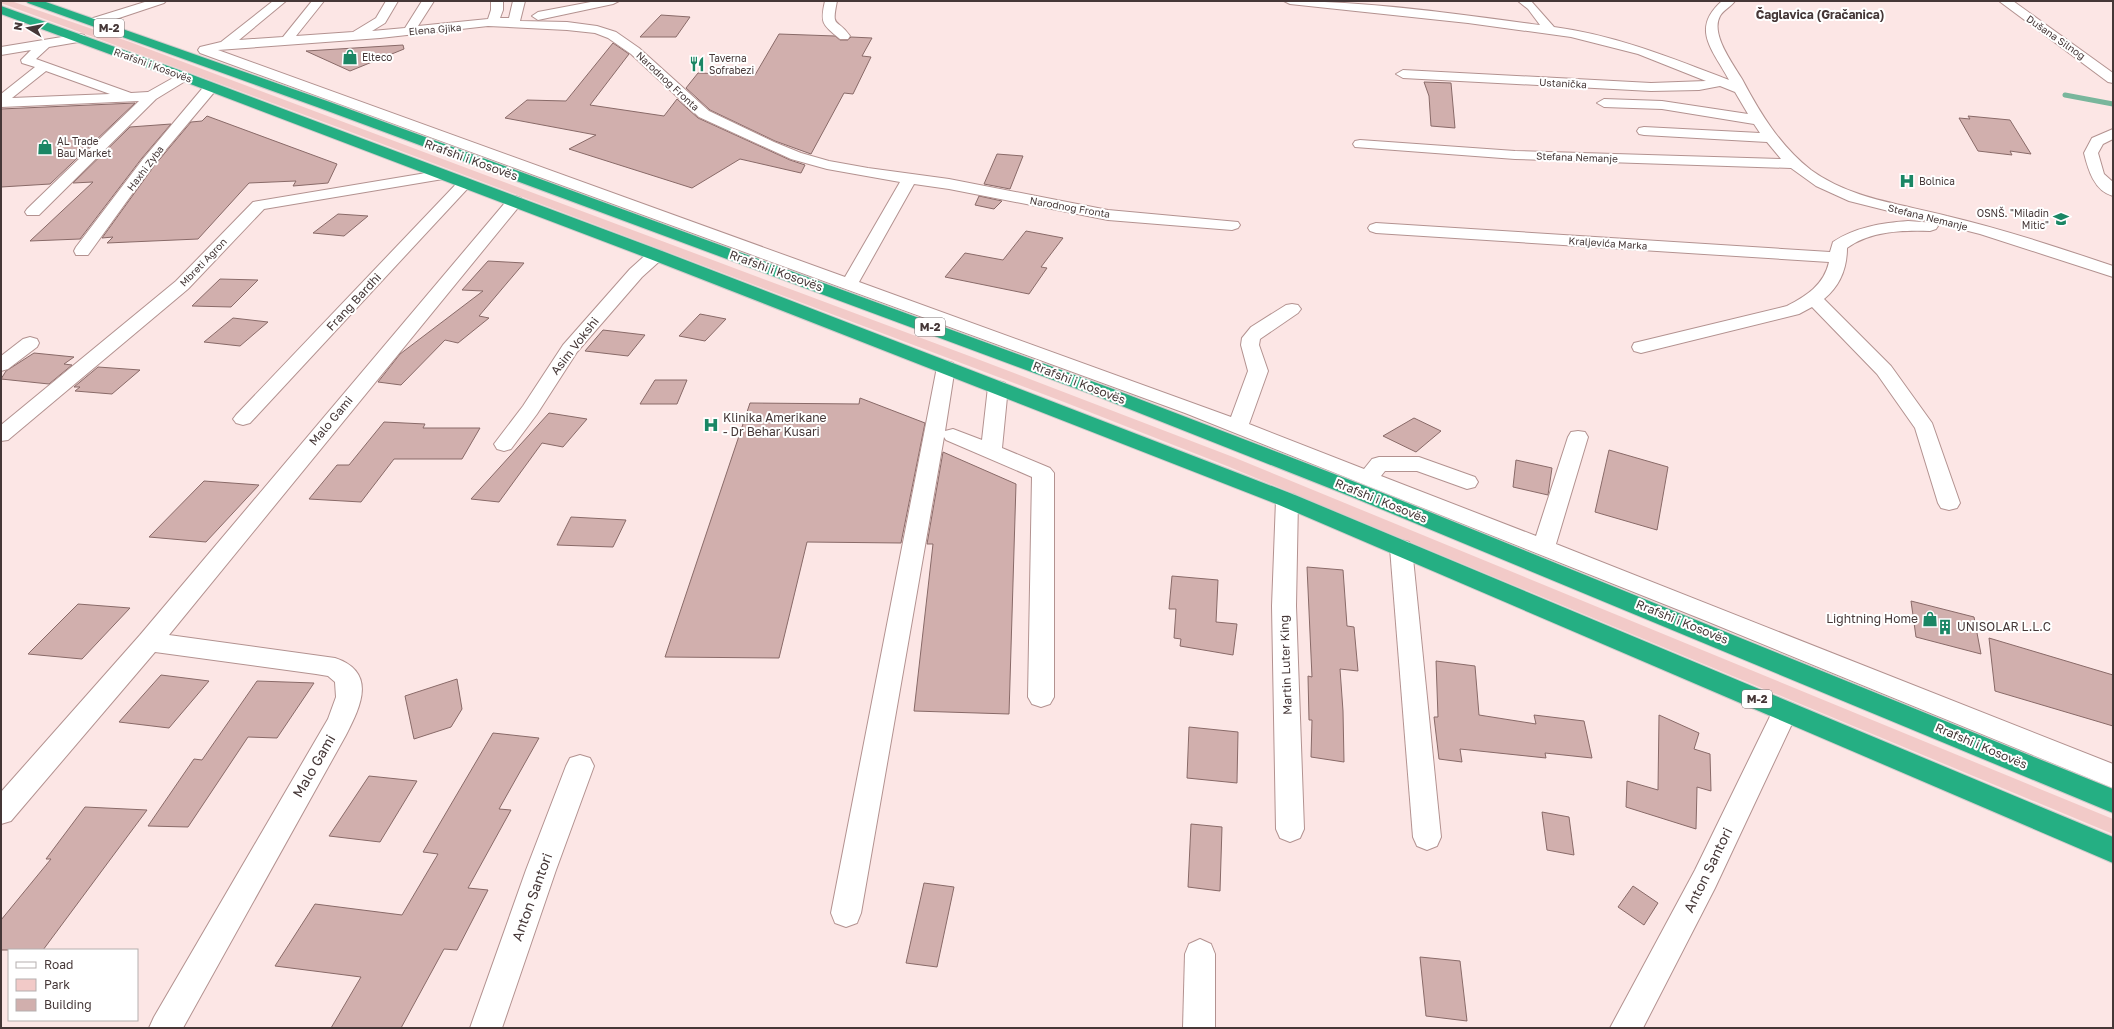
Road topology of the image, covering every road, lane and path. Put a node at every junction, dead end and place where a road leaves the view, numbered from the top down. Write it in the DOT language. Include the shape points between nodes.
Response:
graph roads {
  1 [pos="32,1"];
  2 [pos="160,1"];
  3 [pos="280,1"];
  4 [pos="318,1"];
  5 [pos="392,1"];
  6 [pos="428,1"];
  7 [pos="497,1"];
  8 [pos="519,1"];
  9 [pos="614,1"];
  10 [pos="831,1"];
  11 [pos="1290,1"];
  12 [pos="1524,1"];
  13 [pos="1729,1"];
  14 [pos="2005,1"];
  15 [pos="1380,5"];
  16 [pos="566,6"];
  17 [pos="1466,6"];
  18 [pos="1,10"];
  19 [pos="1468,19"];
  20 [pos="515,20"];
  21 [pos="94,22"];
  22 [pos="492,24"];
  23 [pos="567,26"];
  24 [pos="1549,29"];
  25 [pos="410,30"];
  26 [pos="355,36"];
  27 [pos="844,36"];
  28 [pos="80,38"];
  29 [pos="286,41"];
  30 [pos="45,44"];
  31 [pos="224,45"];
  32 [pos="205,50"];
  33 [pos="1,51"];
  34 [pos="186,57"];
  35 [pos="27,60"];
  36 [pos="14,62"];
  37 [pos="44,66"];
  38 [pos="1403,74"];
  39 [pos="2111,75"];
  40 [pos="72,76"];
  41 [pos="186,77"];
  42 [pos="1722,81"];
  43 [pos="211,87"];
  44 [pos="1740,89"];
  45 [pos="150,96"];
  46 [pos="130,97"];
  47 [pos="1,102"];
  48 [pos="42,102"];
  49 [pos="1604,103"];
  50 [pos="1758,120"];
  51 [pos="1644,131"];
  52 [pos="2113,133"];
  53 [pos="1771,138"];
  54 [pos="1360,144"];
  55 [pos="1795,164"];
  56 [pos="444,175"];
  57 [pos="909,180"];
  58 [pos="464,184"];
  59 [pos="2113,191"];
  60 [pos="515,201"];
  61 [pos="33,212"];
  62 [pos="1232,225"];
  63 [pos="1376,228"];
  64 [pos="1987,232"];
  65 [pos="1842,249"];
  66 [pos="82,251"];
  67 [pos="656,255"];
  68 [pos="2113,272"];
  69 [pos="849,284"];
  70 [pos="1814,299"];
  71 [pos="1292,309"];
  72 [pos="30,343"];
  73 [pos="1641,347"];
  74 [pos="1,365"];
  75 [pos="946,367"];
  76 [pos="998,386"];
  77 [pos="243,419"];
  78 [pos="1238,427"];
  79 [pos="1,435"];
  80 [pos="953,435"];
  81 [pos="1578,437"];
  82 [pos="504,444"];
  83 [pos="991,451"];
  84 [pos="1368,478"];
  85 [pos="1467,482"];
  86 [pos="1287,500"];
  87 [pos="1949,503"];
  88 [pos="1401,548"];
  89 [pos="1543,548"];
  90 [pos="149,642"];
  91 [pos="1041,697"];
  92 [pos="1785,711"];
  93 [pos="580,766"];
  94 [pos="2113,776"];
  95 [pos="2113,801"];
  96 [pos="1,812"];
  97 [pos="1290,829"];
  98 [pos="1427,837"];
  99 [pos="2113,850"];
  100 [pos="846,913"];
  101 [pos="1200,954"];
  102 [pos="165,1028"];
  103 [pos="486,1028"];
  104 [pos="1199,1028"];
  105 [pos="1626,1028"];
  1 -- 21 [label="highway, Rrafshi i Kosovës / M-2"];
  2 -- 21 [label="street"];
  3 -- 31 [label="street"];
  4 -- 29 [label="street"];
  5 -- 26 [label="street, Elena Gjika" via="381,20"];
  6 -- 25 [label="street"];
  7 -- 22 [label="street"];
  8 -- 20 [label="street"];
  9 -- 16 [label="street, Elena Gjika"];
  10 -- 27 [label="street" via="827,20"];
  11 -- 15 [label="street"];
  12 -- 24 [label="street"];
  13 -- 44 [label="street, Stefana Nemanje" via="1714,16 1711,28 1715,43"];
  14 -- 39 [label="street, Dušana Silnog"];
  15 -- 19 [label="street"];
  16 -- 20 [label="street, Elena Gjika"];
  16 -- 23 [label="street"];
  17 -- 19 [label="street"];
  18 -- 28 [label="highway, Rrafshi i Kosovës / M-2"];
  19 -- 24 [label="street"];
  20 -- 22 [label="street, Elena Gjika"];
  21 -- 34 [label="highway, Rrafshi i Kosovës / M-2"];
  22 -- 23 [label="street, Narodnog Fronta"];
  22 -- 25 [label="street, Elena Gjika"];
  23 -- 57 [label="street, Narodnog Fronta" via="597,30 624,42 704,114 769,145 827,165"];
  24 -- 42 [label="street" via="1617,44"];
  25 -- 26 [label="street, Elena Gjika"];
  26 -- 29 [label="street, Elena Gjika"];
  28 -- 30 [label="street"];
  28 -- 41 [label="highway, Rrafshi i Kosovës / M-2"];
  29 -- 31 [label="street, Elena Gjika"];
  30 -- 33 [label="street"];
  30 -- 35 [label="street"];
  31 -- 32 [label="street, Elena Gjika"];
  32 -- 34 [label="street, Elena Gjika"];
  32 -- 69 [label="street, Rrafshi i Kosovës"];
  34 -- 95 [label="highway, Rrafshi i Kosovës / M-2" via="322,104 1121,399 1521,557"];
  35 -- 36 [label="street"];
  35 -- 37 [label="street"];
  37 -- 40 [label="street"];
  37 -- 47 [label="street"];
  38 -- 42 [label="street, Ustanička" via="1651,88 1699,86"];
  40 -- 46 [label="street"];
  40 -- 48 [label="street"];
  41 -- 43 [label="highway, Rrafshi i Kosovës / M-2"];
  41 -- 45 [label="street"];
  42 -- 44 [label="street"];
  43 -- 56 [label="highway, Rrafshi i Kosovës / M-2"];
  43 -- 66 [label="street, Haxhi Zyba" via="148,162"];
  44 -- 50 [label="street, Stefana Nemanje"];
  45 -- 46 [label="street"];
  45 -- 61 [label="street"];
  46 -- 48 [label="street"];
  47 -- 48 [label="street"];
  49 -- 50 [label="street" via="1662,105"];
  50 -- 53 [label="street, Stefana Nemanje"];
  51 -- 53 [label="street"];
  52 -- 59 [label="street" via="2097,141 2091,153 2097,175"];
  53 -- 55 [label="street, Stefana Nemanje"];
  54 -- 55 [label="street, Stefana Nemanje" via="1515,155"];
  55 -- 64 [label="street, Stefana Nemanje" via="1825,186 1853,197"];
  56 -- 58 [label="highway, Rrafshi i Kosovës / M-2"];
  56 -- 79 [label="street, Mbreti Agron" via="260,205 182,285"];
  57 -- 62 [label="street, Narodnog Fronta" via="949,184 1108,215"];
  57 -- 69 [label="street"];
  58 -- 60 [label="highway, Rrafshi i Kosovës / M-2"];
  58 -- 77 [label="street, Frang Bardhi"];
  60 -- 67 [label="highway, Rrafshi i Kosovës / M-2"];
  60 -- 90 [label="street, Malo Gami"];
  63 -- 65 [label="street, Kraljevića Marka"];
  64 -- 65 [label="street" via="1895,226 1871,231"];
  64 -- 68 [label="street, Stefana Nemanje" via="2058,251"];
  65 -- 70 [label="street" via="1831,283"];
  67 -- 75 [label="highway, Rrafshi i Kosovës / M-2"];
  67 -- 82 [label="street, Asim Vokshi" via="636,272 570,349"];
  69 -- 78 [label="street, Rrafshi i Kosovës"];
  70 -- 73 [label="street" via="1793,310"];
  70 -- 87 [label="street" via="1884,370 1924,427"];
  71 -- 78 [label="street" via="1257,331 1251,338 1250,345 1258,372"];
  72 -- 74 [label="street"];
  75 -- 76 [label="highway, Rrafshi i Kosovës / M-2"];
  75 -- 100 [label="street"];
  76 -- 83 [label="street"];
  76 -- 86 [label="highway, Rrafshi i Kosovës / M-2"];
  78 -- 84 [label="street, Rrafshi i Kosovës"];
  80 -- 83 [label="street"];
  81 -- 89 [label="street"];
  83 -- 91 [label="street" via="1042,473"];
  84 -- 85 [label="street" via="1379,464 1420,464"];
  84 -- 89 [label="street, Rrafshi i Kosovës"];
  86 -- 88 [label="highway, Rrafshi i Kosovës / M-2"];
  86 -- 97 [label="street, Martin Luter King" via="1284,606"];
  88 -- 92 [label="highway, Rrafshi i Kosovës / M-2"];
  88 -- 98 [label="street"];
  89 -- 94 [label="street, Rrafshi i Kosovës"];
  90 -- 96 [label="street, Malo Gami"];
  90 -- 102 [label="street, Malo Gami" via="335,668 347,677 351,691 347,708 337,727"];
  92 -- 99 [label="highway, Rrafshi i Kosovës / M-2"];
  92 -- 105 [label="street, Anton Santori" via="1705,879"];
  93 -- 103 [label="street, Anton Santori"];
  101 -- 104 [label="street"];
}
